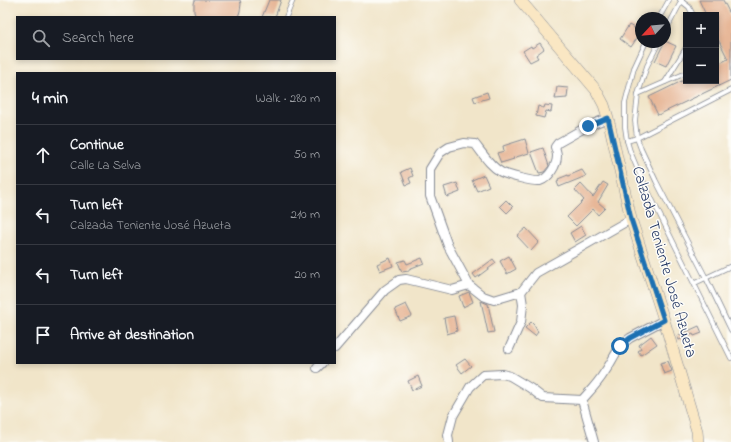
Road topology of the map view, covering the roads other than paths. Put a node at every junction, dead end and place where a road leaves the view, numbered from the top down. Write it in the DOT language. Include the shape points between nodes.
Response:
graph roads {
  1 [pos="293,0"];
  2 [pos="520,0"];
  3 [pos="669,0"];
  4 [pos="682,0"];
  5 [pos="662,12"];
  6 [pos="692,12"];
  7 [pos="286,16"];
  8 [pos="671,19"];
  9 [pos="643,48"];
  10 [pos="657,48"];
  11 [pos="683,53"];
  12 [pos="683,73"];
  13 [pos="665,82"];
  14 [pos="731,90"];
  15 [pos="638,94"];
  16 [pos="608,118"];
  17 [pos="637,138"];
  18 [pos="627,141"];
  19 [pos="631,219"];
  20 [pos="731,266"];
  21 [pos="706,278"];
  22 [pos="695,283"];
  23 [pos="469,285"];
  24 [pos="521,292"];
  25 [pos="664,320"];
  26 [pos="731,330"];
  27 [pos="336,347"];
  28 [pos="509,349"];
  29 [pos="731,358"];
  30 [pos="582,400"];
  31 [pos="449,442"];
  32 [pos="594,442"];
  33 [pos="698,442"];
  1 -- 7 [label="lane"];
  2 -- 16 [label="main road, Calzada Teniente José Azueta" via="596,90"];
  3 -- 5 [label="lane"];
  4 -- 6 [label="lane"];
  4 -- 8 [label="lane"];
  9 -- 18 [label="lane" via="634,68 624,103"];
  10 -- 15 [label="lane" via="647,66"];
  11 -- 13 [label="lane"];
  12 -- 13 [label="lane"];
  13 -- 15 [label="lane"];
  14 -- 17 [label="lane"];
  15 -- 17 [label="lane" via="635,121"];
  16 -- 19 [label="main road, Calzada Teniente José Azueta"];
  16 -- 23 [label="street" via="558,143 555,147 556,164 549,175 540,180 525,180 501,172 475,144 464,143 449,147 440,153 430,169 430,196 448,246"];
  17 -- 18 [label="lane"];
  17 -- 21 [label="lane"];
  18 -- 22 [label="lane" via="640,175"];
  19 -- 24 [label="street" via="536,273"];
  19 -- 25 [label="main road, Calzada Teniente José Azueta"];
  20 -- 21 [label="lane"];
  21 -- 22 [label="lane"];
  21 -- 26 [label="lane"];
  22 -- 29 [label="lane"];
  23 -- 24 [label="street" via="483,296 494,300"];
  23 -- 27 [label="street" via="452,290 406,279 399,280 385,290"];
  24 -- 28 [label="street" via="521,322"];
  25 -- 30 [label="street" via="624,341 604,373"];
  25 -- 33 [label="main road, Calzada Teniente José Azueta"];
  30 -- 31 [label="street" via="543,398 510,376 484,375 470,387 458,406 448,435"];
  30 -- 32 [label="street"];
}
